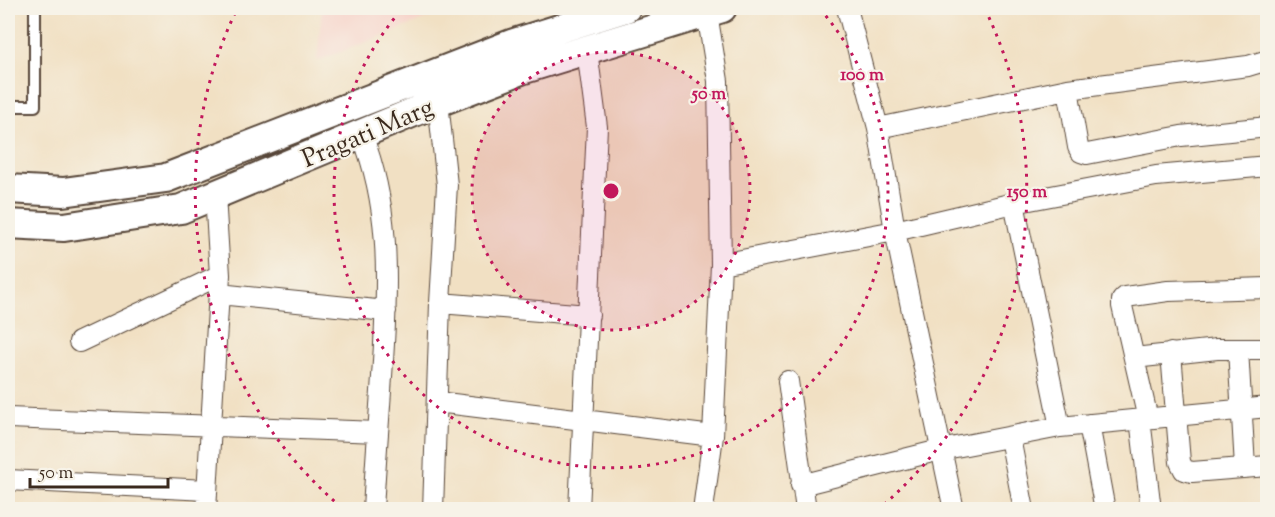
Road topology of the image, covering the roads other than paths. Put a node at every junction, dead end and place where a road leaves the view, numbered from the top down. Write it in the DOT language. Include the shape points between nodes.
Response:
graph roads {
  1 [pos="35,8"];
  2 [pos="847,8"];
  3 [pos="620,9"];
  4 [pos="714,10"];
  5 [pos="634,35"];
  6 [pos="597,47"];
  7 [pos="1268,60"];
  8 [pos="1068,89"];
  9 [pos="438,102"];
  10 [pos="8,106"];
  11 [pos="1268,127"];
  12 [pos="878,128"];
  13 [pos="362,135"];
  14 [pos="1268,166"];
  15 [pos="8,189"];
  16 [pos="214,195"];
  17 [pos="1014,203"];
  18 [pos="8,224"];
  19 [pos="895,231"];
  20 [pos="721,264"];
  21 [pos="219,285"];
  22 [pos="1268,288"];
  23 [pos="440,303"];
  24 [pos="386,311"];
  25 [pos="589,315"];
  26 [pos="79,342"];
  27 [pos="1239,349"];
  28 [pos="1268,349"];
  29 [pos="1171,353"];
  30 [pos="1134,358"];
  31 [pos="788,381"];
  32 [pos="437,402"];
  33 [pos="1268,407"];
  34 [pos="1242,408"];
  35 [pos="1177,416"];
  36 [pos="8,418"];
  37 [pos="583,419"];
  38 [pos="1144,419"];
  39 [pos="1089,424"];
  40 [pos="210,425"];
  41 [pos="1060,427"];
  42 [pos="378,432"];
  43 [pos="713,436"];
  44 [pos="1010,438"];
  45 [pos="940,450"];
  46 [pos="1245,466"];
  47 [pos="1268,466"];
  48 [pos="8,480"];
  49 [pos="801,485"];
  50 [pos="206,500"];
  51 [pos="438,509"];
  52 [pos="373,510"];
  53 [pos="579,510"];
  54 [pos="703,510"];
  55 [pos="806,510"];
  56 [pos="954,510"];
  57 [pos="1023,510"];
  58 [pos="1105,510"];
  59 [pos="1151,510"];
  1 -- 10 [label="lane" via="35,106"];
  2 -- 12 [label="street"];
  3 -- 5 [label="main road"];
  3 -- 6 [label="main road"];
  3 -- 15 [label="main road, Pragati Marg" via="514,43 166,178 63,192"];
  4 -- 5 [label="main road, Pragati Marg"];
  4 -- 20 [label="street"];
  5 -- 6 [label="main road, Pragati Marg"];
  6 -- 9 [label="main road, Pragati Marg" via="521,70"];
  6 -- 25 [label="street"];
  7 -- 8 [label="street" via="1248,66"];
  8 -- 11 [label="street" via="1077,147 1087,154 1181,136"];
  8 -- 12 [label="street"];
  9 -- 13 [label="main road, Pragati Marg"];
  9 -- 23 [label="street" via="447,184"];
  12 -- 19 [label="street"];
  13 -- 16 [label="main road, Pragati Marg"];
  13 -- 24 [label="street" via="372,160 386,234"];
  14 -- 17 [label="street" via="1156,176"];
  16 -- 18 [label="main road, Pragati Marg" via="181,209 64,227"];
  16 -- 21 [label="street"];
  17 -- 19 [label="street"];
  17 -- 41 [label="street"];
  19 -- 20 [label="street"];
  19 -- 45 [label="street"];
  20 -- 43 [label="street"];
  21 -- 24 [label="street"];
  21 -- 26 [label="street"];
  21 -- 40 [label="street"];
  22 -- 30 [label="street" via="1168,291 1125,297 1122,306"];
  23 -- 25 [label="street"];
  23 -- 32 [label="street"];
  24 -- 42 [label="street"];
  25 -- 37 [label="street"];
  27 -- 28 [label="street"];
  27 -- 29 [label="street"];
  27 -- 34 [label="street"];
  29 -- 30 [label="street"];
  29 -- 35 [label="street"];
  30 -- 38 [label="street"];
  31 -- 49 [label="street"];
  32 -- 37 [label="street"];
  32 -- 51 [label="street"];
  33 -- 34 [label="street"];
  34 -- 35 [label="street"];
  34 -- 46 [label="street"];
  35 -- 38 [label="street"];
  35 -- 46 [label="street" via="1184,470"];
  36 -- 40 [label="street"];
  37 -- 43 [label="street"];
  37 -- 53 [label="street"];
  38 -- 39 [label="street"];
  38 -- 59 [label="street"];
  39 -- 41 [label="street"];
  39 -- 58 [label="street"];
  40 -- 42 [label="street"];
  40 -- 50 [label="street"];
  41 -- 44 [label="street"];
  42 -- 52 [label="street"];
  43 -- 54 [label="street"];
  44 -- 45 [label="street"];
  44 -- 57 [label="street"];
  45 -- 49 [label="street"];
  45 -- 56 [label="street"];
  46 -- 47 [label="street"];
  48 -- 50 [label="street"];
  49 -- 55 [label="street"];
}
